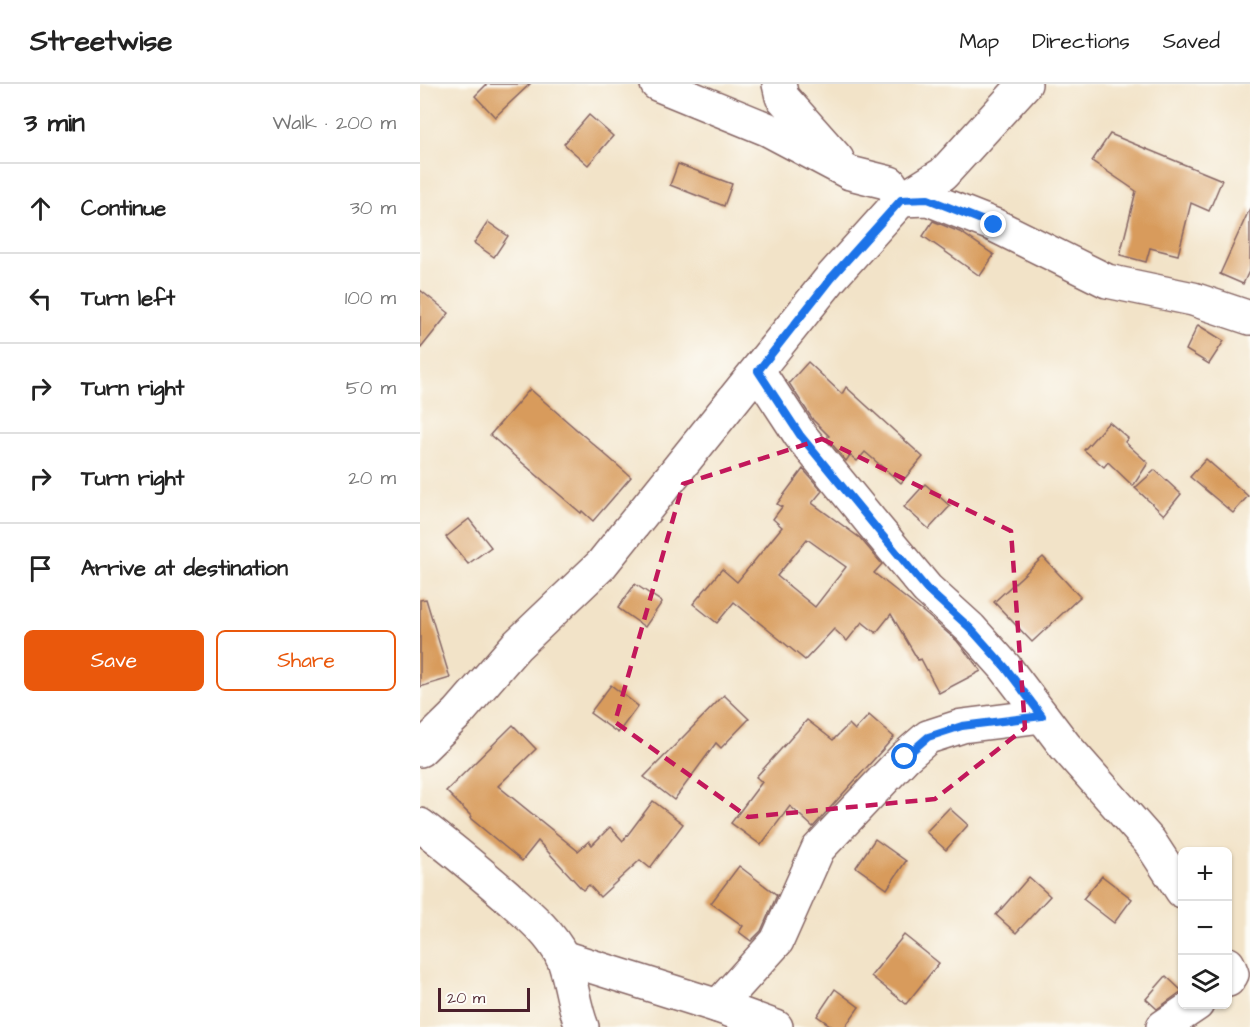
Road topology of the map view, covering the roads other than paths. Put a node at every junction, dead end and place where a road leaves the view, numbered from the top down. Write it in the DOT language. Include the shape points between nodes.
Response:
graph roads {
  1 [pos="657,84"];
  2 [pos="779,84"];
  3 [pos="1025,84"];
  4 [pos="850,173"];
  5 [pos="901,200"];
  6 [pos="1250,318"];
  7 [pos="758,371"];
  8 [pos="1042,716"];
  9 [pos="420,750"];
  10 [pos="420,825"];
  11 [pos="1178,885"];
  12 [pos="562,957"];
  13 [pos="718,1006"];
  14 [pos="1191,1009"];
  15 [pos="582,1027"];
  16 [pos="776,1027"];
  17 [pos="1163,1027"];
  1 -- 4 [label="street" via="767,129"];
  2 -- 4 [label="street" via="782,97"];
  3 -- 5 [label="street" via="944,174"];
  4 -- 5 [label="street" via="890,183"];
  5 -- 6 [label="street" via="928,199 983,220 1107,281 1193,299"];
  5 -- 7 [label="street" via="831,278"];
  7 -- 8 [label="street" via="800,435 927,589 970,628"];
  7 -- 9 [label="street" via="601,565 516,646"];
  8 -- 11 [label="street" via="1150,842"];
  8 -- 13 [label="street" via="962,726 928,737 905,757 818,849 777,941"];
  10 -- 12 [label="street" via="538,923"];
  12 -- 13 [label="street"];
  12 -- 15 [label="street"];
  13 -- 16 [label="street"];
  14 -- 17 [label="street"];
}
